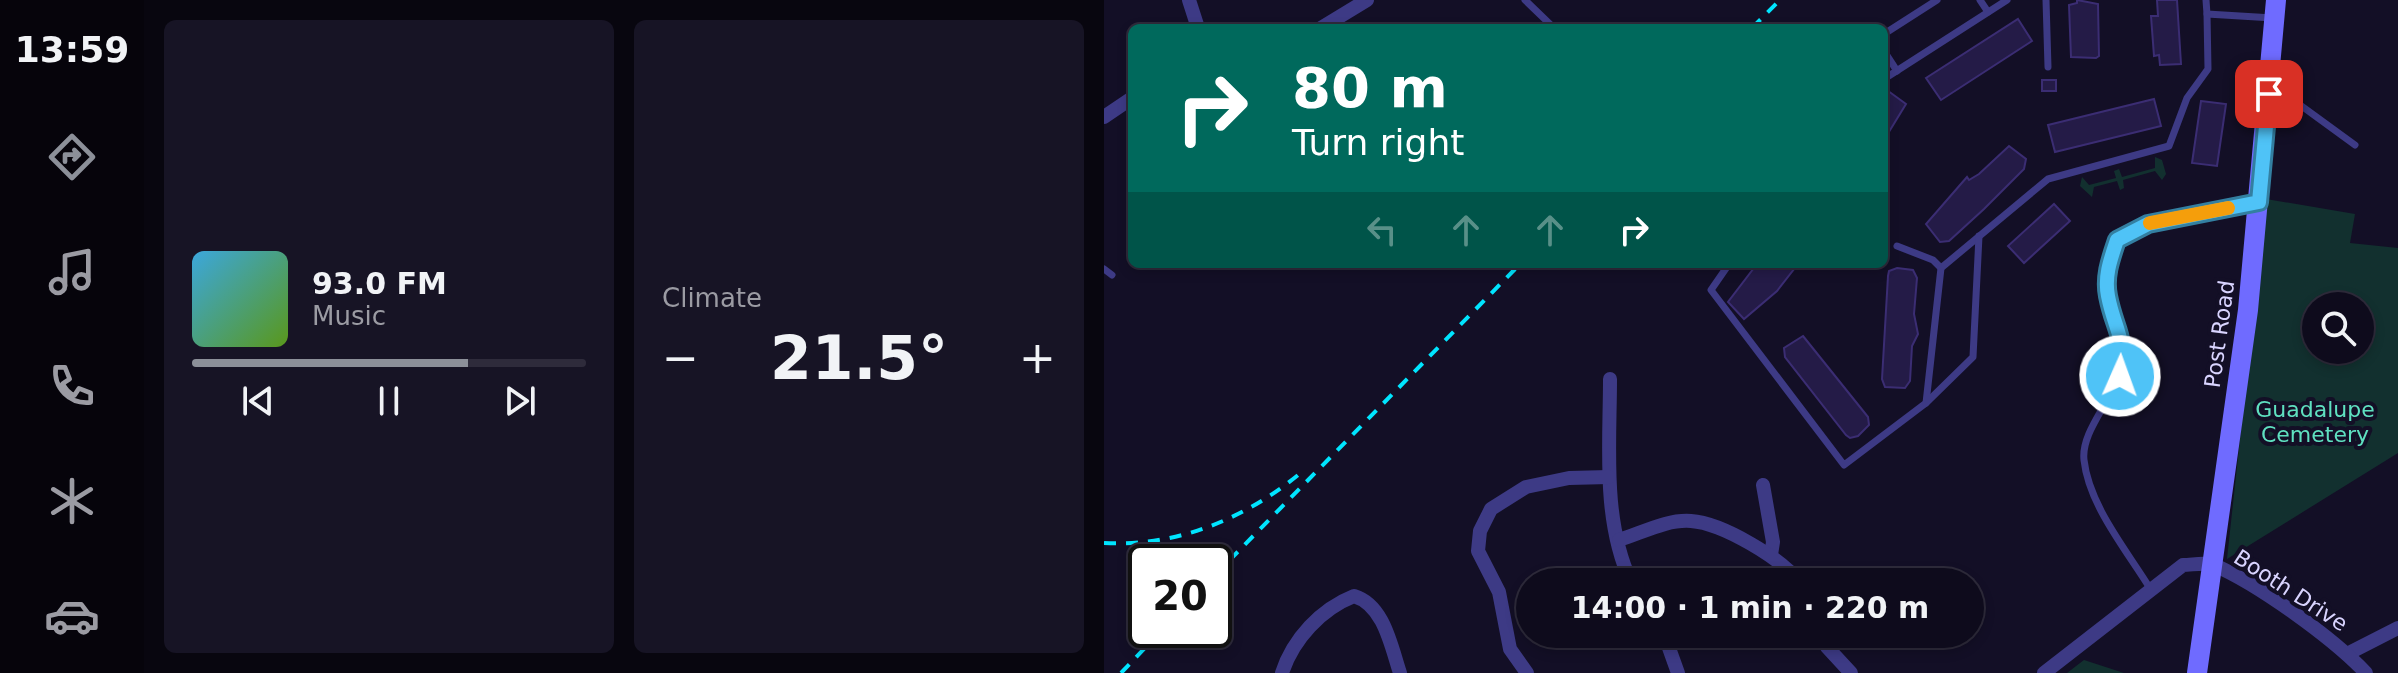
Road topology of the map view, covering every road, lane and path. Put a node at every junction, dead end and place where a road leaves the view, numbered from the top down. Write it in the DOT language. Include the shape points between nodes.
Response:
graph roads {
  1 [pos="1189,0"];
  2 [pos="1367,0"];
  3 [pos="1525,0"];
  4 [pos="1937,0"];
  5 [pos="1980,0"];
  6 [pos="2007,0"];
  7 [pos="2046,0"];
  8 [pos="2206,0"];
  9 [pos="2276,9"];
  10 [pos="1988,12"];
  11 [pos="2207,14"];
  12 [pos="1197,24"];
  13 [pos="1328,24"];
  14 [pos="1550,24"];
  15 [pos="1888,31"];
  16 [pos="1888,57"];
  17 [pos="2048,67"];
  18 [pos="1897,71"];
  19 [pos="1888,77"];
  20 [pos="2269,94"];
  21 [pos="1128,101"];
  22 [pos="1104,117"];
  23 [pos="2355,145"];
  24 [pos="2259,202"];
  25 [pos="1979,236"];
  26 [pos="1897,246"];
  27 [pos="1726,268"];
  28 [pos="1941,268"];
  29 [pos="1104,269"];
  30 [pos="1112,275"];
  31 [pos="1610,379"];
  32 [pos="1926,403"];
  33 [pos="1609,477"];
  34 [pos="1763,485"];
  35 [pos="1619,540"];
  36 [pos="1771,555"];
  37 [pos="2211,564"];
  38 [pos="1627,568"];
  39 [pos="1784,568"];
  40 [pos="2151,590"];
  41 [pos="2398,628"];
  42 [pos="1669,648"];
  43 [pos="1828,648"];
  44 [pos="2347,654"];
  45 [pos="1282,673"];
  46 [pos="1400,673"];
  47 [pos="1527,673"];
  48 [pos="1678,673"];
  49 [pos="1851,673"];
  50 [pos="2044,673"];
  51 [pos="2197,673"];
  52 [pos="2366,673"];
  1 -- 12 [label="street"];
  2 -- 13 [label="street"];
  3 -- 14 [label="lane"];
  4 -- 15 [label="lane"];
  5 -- 10 [label="lane"];
  6 -- 10 [label="lane"];
  7 -- 17 [label="lane"];
  8 -- 11 [label="lane"];
  9 -- 11 [label="lane"];
  9 -- 20 [label="street, Post Road"];
  10 -- 18 [label="lane"];
  11 -- 25 [label="lane" via="2208,69 2187,98 2169,146 2048,179"];
  16 -- 18 [label="lane"];
  18 -- 19 [label="lane"];
  20 -- 23 [label="lane" via="2296,102"];
  20 -- 24 [label="street, Post Road"];
  21 -- 22 [label="street"];
  24 -- 37 [label="street, Post Road"];
  24 -- 40 [label="lane" via="2132,230 2117,240 2108,267 2108,295 2124,347 2120,376 2083,458 2099,503"];
  25 -- 28 [label="lane"];
  25 -- 32 [label="lane" via="1973,357"];
  26 -- 28 [label="lane"];
  27 -- 32 [label="lane" via="1711,290 1844,465"];
  28 -- 32 [label="lane"];
  29 -- 30 [label="lane"];
  31 -- 33 [label="street"];
  33 -- 35 [label="street"];
  33 -- 47 [label="street" via="1526,487 1491,509 1480,531 1478,551 1499,592 1510,649"];
  34 -- 36 [label="street"];
  35 -- 36 [label="street" via="1691,521 1706,523"];
  35 -- 38 [label="street"];
  36 -- 39 [label="street"];
  37 -- 40 [label="street" via="2183,565"];
  37 -- 44 [label="street, Booth Drive" via="2292,612"];
  37 -- 51 [label="street, Post Road"];
  40 -- 50 [label="street"];
  41 -- 44 [label="street, Booth Drive"];
  42 -- 48 [label="street"];
  43 -- 49 [label="street"];
  44 -- 52 [label="street, Booth Drive"];
  45 -- 46 [label="street" via="1288,655 1323,613 1354,596 1366,600 1381,621"];
}
